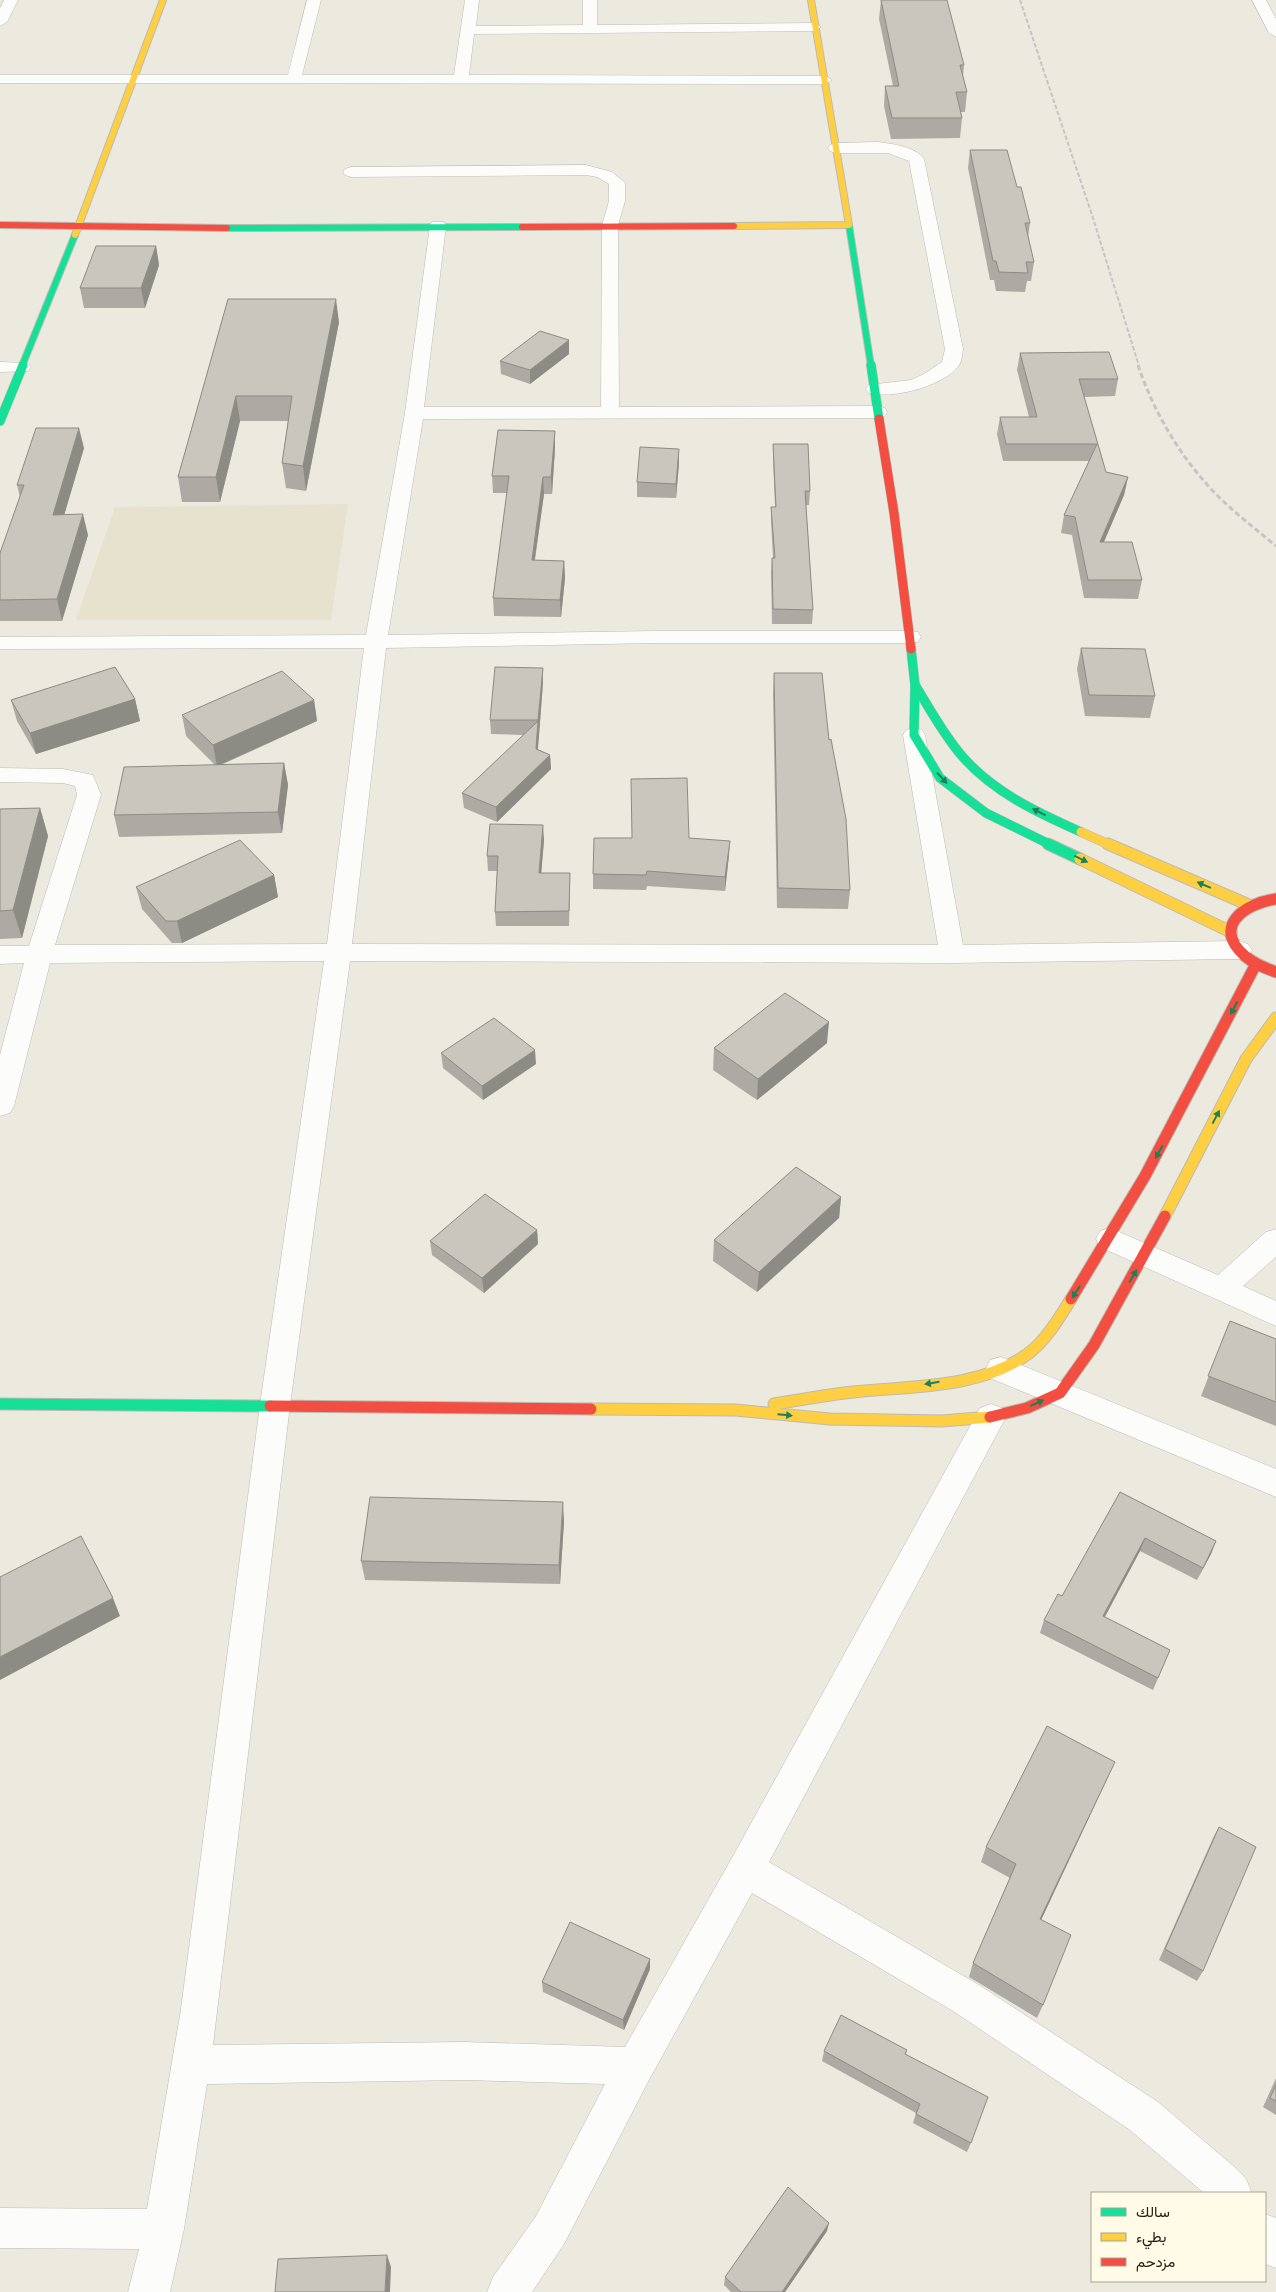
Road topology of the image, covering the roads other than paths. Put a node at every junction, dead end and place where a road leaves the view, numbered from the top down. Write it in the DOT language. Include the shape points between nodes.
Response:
graph roads {
  1 [pos="11,0"];
  2 [pos="163,0"];
  3 [pos="314,0"];
  4 [pos="472,0"];
  5 [pos="590,0"];
  6 [pos="811,0"];
  7 [pos="1259,0"];
  8 [pos="0,22"];
  9 [pos="814,27"];
  10 [pos="590,29"];
  11 [pos="468,30"];
  12 [pos="1276,33"];
  13 [pos="294,78"];
  14 [pos="461,78"];
  15 [pos="0,79"];
  16 [pos="135,79"];
  17 [pos="824,80"];
  18 [pos="836,148"];
  19 [pos="351,172"];
  20 [pos="610,225"];
  21 [pos="0,226"];
  22 [pos="79,226"];
  23 [pos="438,226"];
  24 [pos="848,226"];
  25 [pos="0,367"];
  26 [pos="22,367"];
  27 [pos="875,389"];
  28 [pos="610,412"];
  29 [pos="878,412"];
  30 [pos="414,413"];
  31 [pos="0,421"];
  32 [pos="910,638"];
  33 [pos="376,642"];
  34 [pos="0,643"];
  35 [pos="915,685"];
  36 [pos="914,735"];
  37 [pos="0,775"];
  38 [pos="995,803"];
  39 [pos="1276,900"];
  40 [pos="1248,905"];
  41 [pos="1242,949"];
  42 [pos="338,953"];
  43 [pos="952,954"];
  44 [pos="0,955"];
  45 [pos="39,955"];
  46 [pos="1276,972"];
  47 [pos="1276,1018"];
  48 [pos="0,1106"];
  49 [pos="1110,1239"];
  50 [pos="1276,1240"];
  51 [pos="1146,1255"];
  52 [pos="1220,1289"];
  53 [pos="1276,1314"];
  54 [pos="1001,1369"];
  55 [pos="1060,1393"];
  56 [pos="0,1404"];
  57 [pos="275,1405"];
  58 [pos="736,1410"];
  59 [pos="991,1417"];
  60 [pos="1276,1483"];
  61 [pos="746,1869"];
  62 [pos="191,2064"];
  63 [pos="635,2066"];
  64 [pos="1231,2192"];
  65 [pos="0,2228"];
  66 [pos="164,2229"];
  67 [pos="1266,2235"];
  68 [pos="1276,2248"];
  69 [pos="149,2292"];
  70 [pos="508,2292"];
  1 -- 8 [label="street"];
  2 -- 16 [label="main road"];
  3 -- 13 [label="street"];
  4 -- 11 [label="street"];
  5 -- 10 [label="street"];
  6 -- 9 [label="main road"];
  7 -- 12 [label="street"];
  9 -- 10 [label="street"];
  9 -- 17 [label="main road"];
  10 -- 11 [label="street"];
  11 -- 14 [label="street"];
  13 -- 14 [label="street"];
  13 -- 16 [label="street"];
  14 -- 17 [label="street"];
  15 -- 16 [label="street"];
  16 -- 22 [label="main road"];
  17 -- 18 [label="main road"];
  18 -- 24 [label="main road"];
  18 -- 27 [label="street" via="892,149 916,160 954,349 951,364 931,378 915,385"];
  19 -- 20 [label="street" via="603,172 617,183 617,201"];
  20 -- 23 [label="main road"];
  20 -- 24 [label="main road"];
  20 -- 28 [label="street"];
  21 -- 22 [label="main road"];
  22 -- 23 [label="main road"];
  22 -- 26 [label="main road"];
  23 -- 30 [label="street"];
  24 -- 27 [label="main road"];
  25 -- 26 [label="street"];
  26 -- 31 [label="main road"];
  27 -- 29 [label="main road"];
  28 -- 29 [label="street"];
  28 -- 30 [label="street"];
  29 -- 32 [label="main road"];
  30 -- 33 [label="street"];
  32 -- 33 [label="street" via="656,637"];
  32 -- 35 [label="main road"];
  33 -- 34 [label="street"];
  33 -- 42 [label="street"];
  35 -- 36 [label="main road"];
  35 -- 38 [label="main road"];
  36 -- 38 [label="main road, one-way" via="940,778"];
  36 -- 43 [label="street"];
  37 -- 45 [label="street" via="63,776 85,780 89,795"];
  40 -- 38 [label="main road, one-way" via="1050,818"];
  38 -- 41 [label="main road, one-way"];
  39 -- 40 [label="main road"];
  40 -- 41 [label="main road" via="1234,916"];
  41 -- 43 [label="street"];
  41 -- 46 [label="main road"];
  41 -- 49 [label="main road, one-way" via="1180,1114"];
  42 -- 43 [label="street"];
  42 -- 45 [label="street"];
  42 -- 57 [label="street"];
  44 -- 45 [label="street"];
  45 -- 48 [label="street"];
  51 -- 47 [label="main road, one-way" via="1246,1060"];
  49 -- 51 [label="street"];
  49 -- 54 [label="main road, one-way" via="1052,1328 1029,1353"];
  50 -- 52 [label="street"];
  51 -- 52 [label="street"];
  55 -- 51 [label="main road, one-way" via="1094,1345"];
  52 -- 53 [label="street"];
  54 -- 55 [label="street"];
  54 -- 58 [label="main road, one-way" via="934,1384 834,1394"];
  59 -- 55 [label="main road, one-way" via="1027,1408"];
  55 -- 60 [label="street"];
  56 -- 57 [label="main road"];
  57 -- 58 [label="main road"];
  57 -- 62 [label="street"];
  58 -- 59 [label="main road, one-way" via="830,1419 942,1421"];
  59 -- 61 [label="street"];
  61 -- 63 [label="street"];
  61 -- 64 [label="street" via="966,1998 1144,2116"];
  62 -- 63 [label="street" via="464,2061"];
  62 -- 66 [label="street"];
  63 -- 70 [label="street" via="550,2230"];
  65 -- 66 [label="street"];
  66 -- 69 [label="street"];
  67 -- 68 [label="street"];
}
